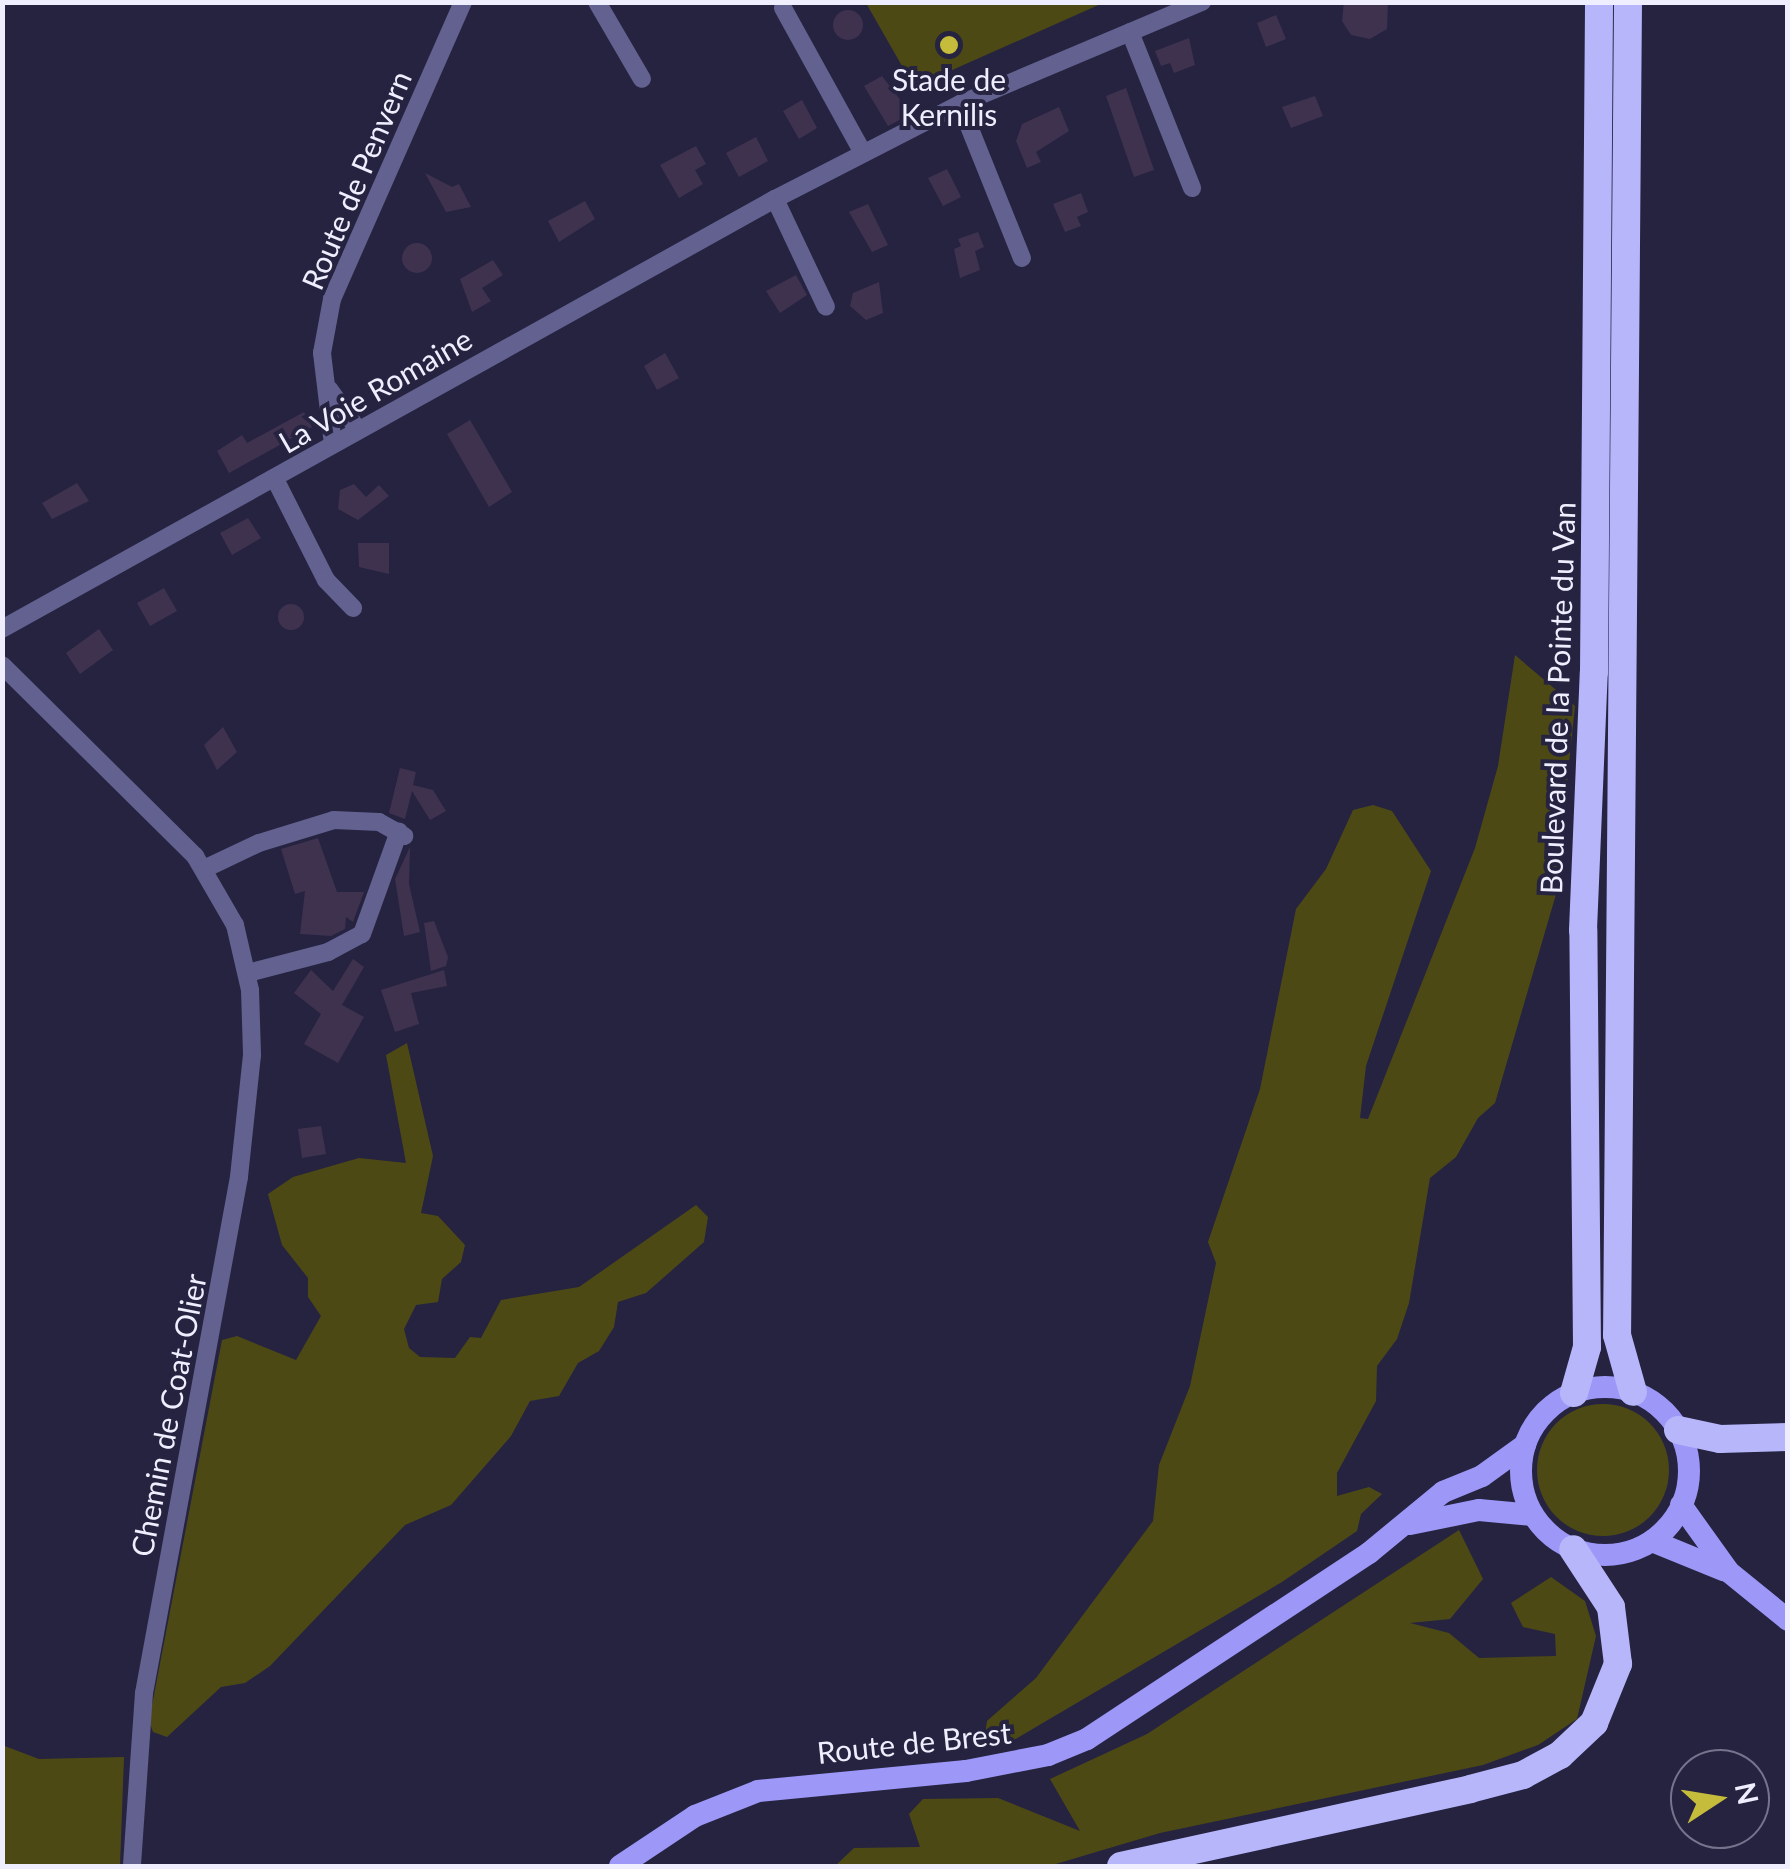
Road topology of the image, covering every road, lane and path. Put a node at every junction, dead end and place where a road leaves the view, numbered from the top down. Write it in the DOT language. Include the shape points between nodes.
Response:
graph roads {
  1 [pos="463,2"];
  2 [pos="597,2"];
  3 [pos="1202,2"];
  4 [pos="1599,2"];
  5 [pos="1628,2"];
  6 [pos="783,8"];
  7 [pos="1130,32"];
  8 [pos="642,80"];
  9 [pos="960,104"];
  10 [pos="864,153"];
  11 [pos="1192,188"];
  12 [pos="774,199"];
  13 [pos="1022,258"];
  14 [pos="826,307"];
  15 [pos="326,384"];
  16 [pos="358,430"];
  17 [pos="333,444"];
  18 [pos="274,479"];
  19 [pos="354,608"];
  20 [pos="2,630"];
  21 [pos="2,664"];
  22 [pos="204,869"];
  23 [pos="248,972"];
  24 [pos="1574,1392"];
  25 [pos="1633,1392"];
  26 [pos="1678,1430"];
  27 [pos="1788,1437"];
  28 [pos="1525,1445"];
  29 [pos="1681,1505"];
  30 [pos="1533,1515"];
  31 [pos="1407,1526"];
  32 [pos="1652,1541"];
  33 [pos="1573,1549"];
  34 [pos="1728,1572"];
  35 [pos="1788,1620"];
  36 [pos="132,1866"];
  37 [pos="620,1866"];
  38 [pos="1121,1866"];
  1 -- 15 [label="street, Route de Penvern" via="332,299 322,338"];
  2 -- 8 [label="street"];
  3 -- 7 [label="street, La Voie Romaine"];
  4 -- 24 [label="highway, Boulevard de la Pointe du Van" via="1594,672 1583,930 1587,1348"];
  5 -- 25 [label="highway, Boulevard de la Pointe du Van" via="1616,1335"];
  6 -- 10 [label="street"];
  7 -- 9 [label="street, La Voie Romaine"];
  7 -- 11 [label="street"];
  9 -- 10 [label="street, La Voie Romaine"];
  9 -- 13 [label="street"];
  10 -- 12 [label="street, La Voie Romaine"];
  12 -- 14 [label="street"];
  12 -- 16 [label="street, La Voie Romaine"];
  15 -- 16 [label="street"];
  15 -- 17 [label="street, Route de Penvern"];
  16 -- 17 [label="street, La Voie Romaine"];
  17 -- 18 [label="street, La Voie Romaine"];
  18 -- 19 [label="street" via="326,580"];
  18 -- 20 [label="street, La Voie Romaine"];
  21 -- 22 [label="street, Chemin de Coat-Olier" via="146,801"];
  22 -- 23 [label="street, Chemin de Coat-Olier" via="235,925"];
  22 -- 23 [label="street" via="334,820 380,822 402,833 362,934 328,952"];
  23 -- 36 [label="street, Chemin de Coat-Olier" via="248,1103 144,1692"];
  24 -- 25 [label="main road"];
  24 -- 28 [label="main road" via="1542,1415"];
  25 -- 26 [label="main road" via="1659,1407"];
  26 -- 27 [label="highway" via="1720,1439"];
  26 -- 29 [label="main road" via="1688,1468"];
  28 -- 30 [label="main road" via="1520,1472"];
  28 -- 31 [label="main road, Route de Brest" via="1482,1476 1443,1492"];
  29 -- 32 [label="main road"];
  29 -- 34 [label="main road"];
  30 -- 31 [label="main road, Route de Brest" via="1479,1510"];
  30 -- 33 [label="main road"];
  31 -- 37 [label="main road, Route de Brest" via="1068,1748 966,1772 758,1792 695,1816"];
  32 -- 33 [label="main road" via="1600,1555"];
  32 -- 34 [label="main road"];
  33 -- 38 [label="highway" via="1611,1607 1618,1664 1594,1723 1560,1755 1522,1775 1470,1789"];
  34 -- 35 [label="main road"];
}
